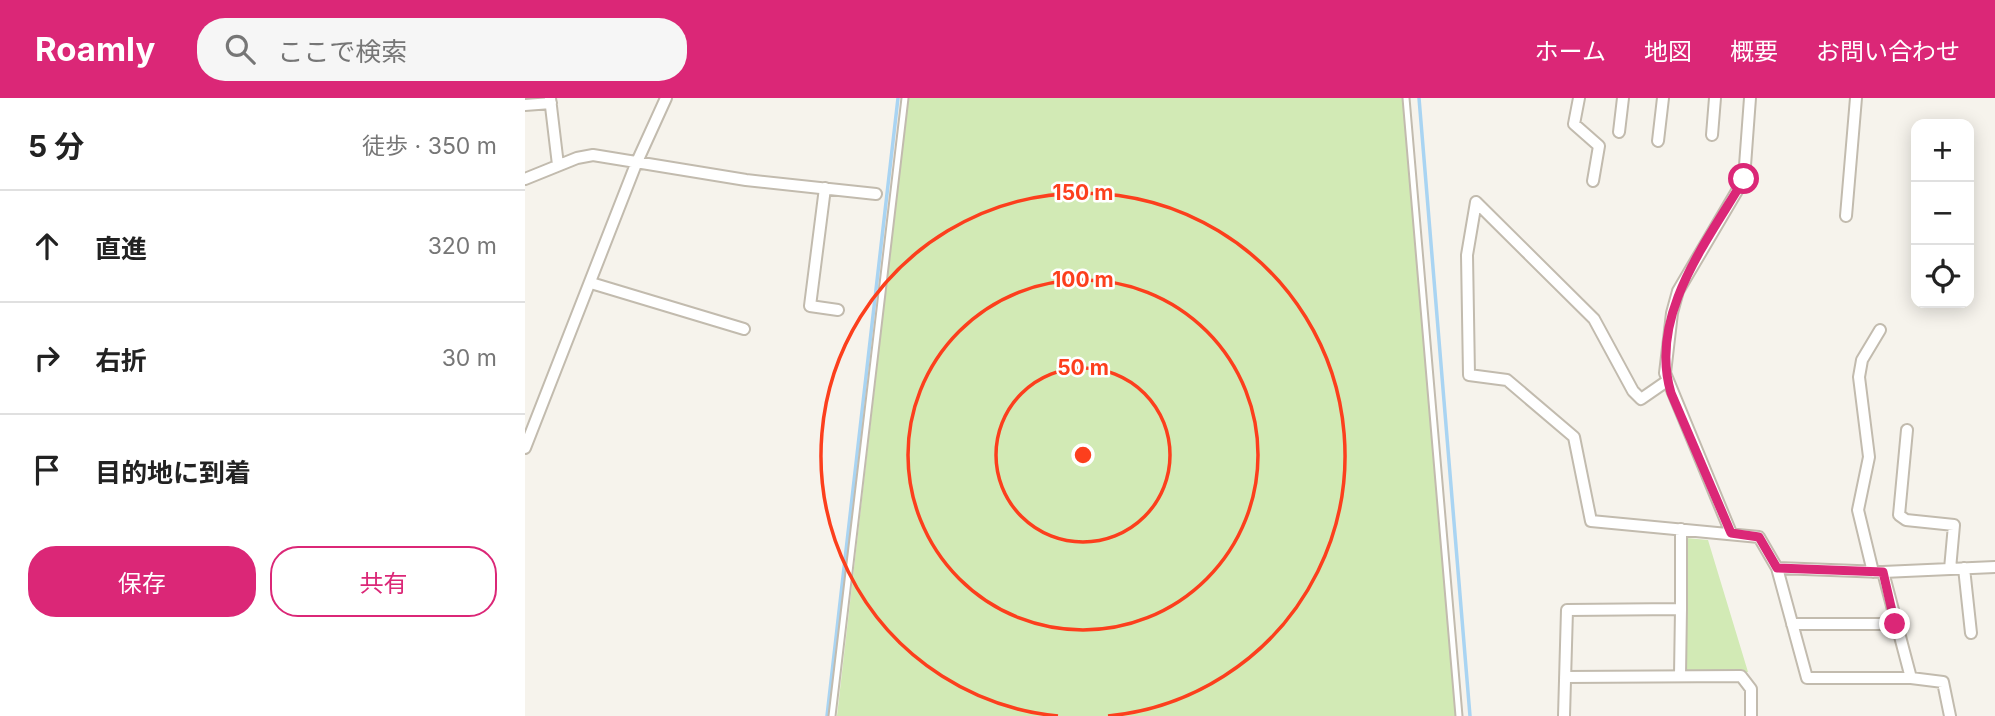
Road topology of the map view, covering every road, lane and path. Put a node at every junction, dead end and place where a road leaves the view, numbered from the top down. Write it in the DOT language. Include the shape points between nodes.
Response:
graph roads {
  1 [pos="666,98"];
  2 [pos="905,98"];
  3 [pos="1406,98"];
  4 [pos="1579,98"];
  5 [pos="1623,98"];
  6 [pos="1663,98"];
  7 [pos="1715,98"];
  8 [pos="1750,98"];
  9 [pos="1856,98"];
  10 [pos="551,100"];
  11 [pos="525,106"];
  12 [pos="1619,132"];
  13 [pos="1712,135"];
  14 [pos="1658,141"];
  15 [pos="636,164"];
  16 [pos="558,165"];
  17 [pos="525,179"];
  18 [pos="1593,181"];
  19 [pos="825,188"];
  20 [pos="876,194"];
  21 [pos="1846,216"];
  22 [pos="591,283"];
  23 [pos="838,310"];
  24 [pos="744,329"];
  25 [pos="1880,330"];
  26 [pos="1667,381"];
  27 [pos="1907,430"];
  28 [pos="525,448"];
  29 [pos="1681,529"];
  30 [pos="1731,533"];
  31 [pos="1995,567"];
  32 [pos="1777,568"];
  33 [pos="1964,568"];
  34 [pos="1950,569"];
  35 [pos="1878,572"];
  36 [pos="1681,609"];
  37 [pos="1792,624"];
  38 [pos="1895,624"];
  39 [pos="1971,633"];
  40 [pos="1680,675"];
  41 [pos="1565,677"];
  42 [pos="1911,678"];
  43 [pos="832,716"];
  44 [pos="1459,716"];
  45 [pos="1564,716"];
  46 [pos="1751,716"];
  47 [pos="1950,716"];
  1 -- 15 [label="street"];
  2 -- 43 [label="lane"];
  3 -- 44 [label="lane"];
  4 -- 18 [label="street" via="1574,124 1599,146"];
  5 -- 12 [label="street"];
  6 -- 14 [label="street"];
  7 -- 13 [label="street"];
  8 -- 26 [label="street" via="1744,179 1678,290"];
  9 -- 21 [label="street"];
  10 -- 11 [label="street"];
  10 -- 16 [label="street"];
  15 -- 16 [label="street" via="593,155"];
  15 -- 19 [label="street"];
  15 -- 22 [label="street"];
  16 -- 17 [label="street"];
  19 -- 20 [label="street"];
  19 -- 23 [label="street" via="810,306"];
  22 -- 24 [label="street"];
  22 -- 28 [label="street"];
  25 -- 35 [label="street" via="1867,349 1859,377 1869,457 1858,510"];
  26 -- 29 [label="street" via="1641,399 1594,319 1476,202 1467,255 1469,375 1507,380 1574,437 1591,522"];
  26 -- 30 [label="street"];
  27 -- 34 [label="street" via="1899,515 1906,520 1954,525"];
  29 -- 30 [label="street"];
  29 -- 36 [label="street"];
  30 -- 32 [label="street" via="1759,537"];
  31 -- 33 [label="street"];
  32 -- 35 [label="street"];
  32 -- 37 [label="street"];
  33 -- 34 [label="street"];
  33 -- 39 [label="street"];
  34 -- 35 [label="street"];
  35 -- 38 [label="street"];
  36 -- 40 [label="street"];
  36 -- 41 [label="street" via="1567,610"];
  37 -- 38 [label="street"];
  37 -- 42 [label="street" via="1807,678"];
  38 -- 42 [label="street"];
  40 -- 41 [label="street"];
  40 -- 46 [label="street" via="1741,676 1751,689"];
  41 -- 45 [label="street"];
  42 -- 47 [label="street" via="1943,682"];
}
